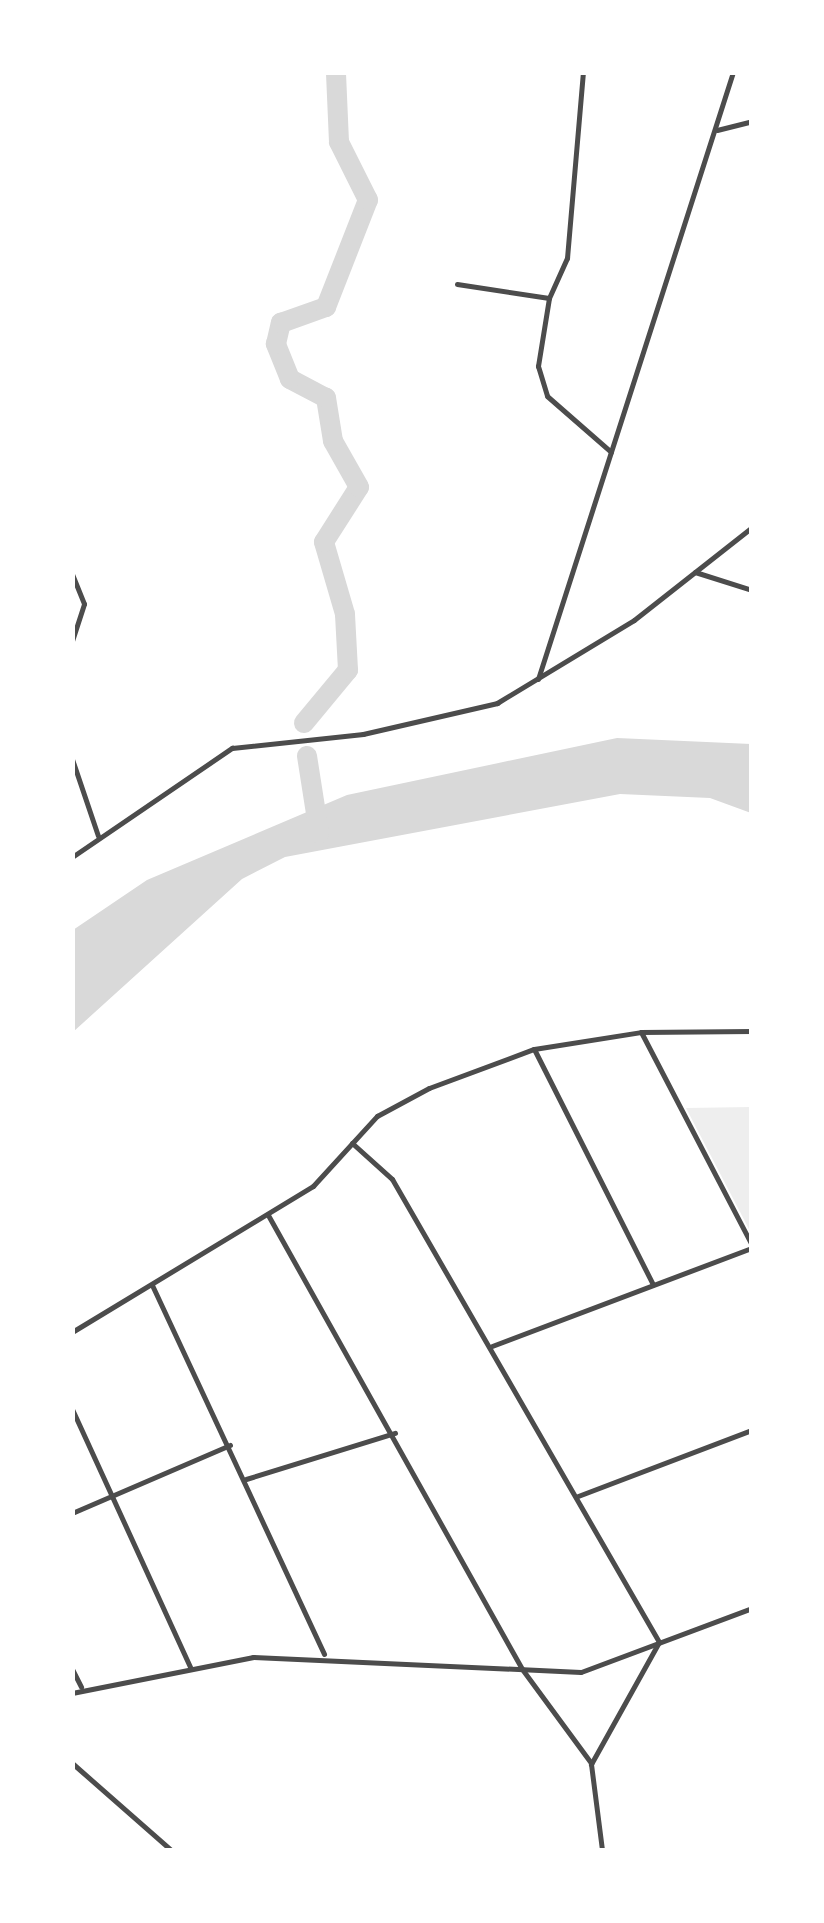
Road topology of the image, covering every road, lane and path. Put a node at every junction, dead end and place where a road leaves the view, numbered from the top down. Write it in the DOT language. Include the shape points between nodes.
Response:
graph roads {
  1 [pos="583,72"];
  2 [pos="733,72"];
  3 [pos="752,121"];
  4 [pos="716,130"];
  5 [pos="457,284"];
  6 [pos="549,298"];
  7 [pos="611,452"];
  8 [pos="752,527"];
  9 [pos="694,572"];
  10 [pos="72,574"];
  11 [pos="752,590"];
  12 [pos="72,642"];
  13 [pos="537,682"];
  14 [pos="72,759"];
  15 [pos="98,836"];
  16 [pos="72,857"];
  17 [pos="752,1031"];
  18 [pos="641,1032"];
  19 [pos="534,1050"];
  20 [pos="352,1143"];
  21 [pos="268,1214"];
  22 [pos="752,1247"];
  23 [pos="152,1285"];
  24 [pos="654,1285"];
  25 [pos="72,1332"];
  26 [pos="492,1346"];
  27 [pos="72,1409"];
  28 [pos="752,1430"];
  29 [pos="395,1433"];
  30 [pos="230,1445"];
  31 [pos="246,1479"];
  32 [pos="115,1495"];
  33 [pos="578,1496"];
  34 [pos="72,1513"];
  35 [pos="752,1608"];
  36 [pos="659,1642"];
  37 [pos="324,1655"];
  38 [pos="190,1667"];
  39 [pos="72,1669"];
  40 [pos="522,1669"];
  41 [pos="81,1687"];
  42 [pos="72,1693"];
  43 [pos="72,1763"];
  44 [pos="591,1764"];
  45 [pos="171,1850"];
  46 [pos="602,1850"];
  1 -- 6 [label="street" via="567,258"];
  2 -- 4 [label="street"];
  3 -- 4 [label="street"];
  4 -- 7 [label="street"];
  5 -- 6 [label="street"];
  6 -- 7 [label="street" via="538,366 546,396"];
  7 -- 13 [label="street"];
  8 -- 9 [label="street"];
  9 -- 11 [label="street"];
  9 -- 13 [label="street"];
  10 -- 12 [label="street" via="84,604"];
  13 -- 15 [label="street" via="497,702 362,734 232,748"];
  14 -- 15 [label="street"];
  15 -- 16 [label="street"];
  17 -- 18 [label="street"];
  18 -- 19 [label="street"];
  18 -- 22 [label="street"];
  19 -- 20 [label="street" via="428,1088 377,1116"];
  19 -- 24 [label="street"];
  20 -- 21 [label="street"];
  20 -- 26 [label="street" via="392,1179"];
  21 -- 23 [label="street"];
  21 -- 29 [label="street"];
  22 -- 24 [label="street"];
  23 -- 25 [label="street"];
  23 -- 30 [label="street"];
  24 -- 26 [label="street"];
  26 -- 33 [label="street"];
  27 -- 32 [label="street"];
  28 -- 33 [label="street"];
  29 -- 31 [label="street"];
  29 -- 40 [label="street"];
  30 -- 31 [label="street"];
  30 -- 32 [label="street"];
  31 -- 37 [label="street"];
  32 -- 34 [label="street"];
  32 -- 38 [label="street"];
  33 -- 36 [label="street"];
  35 -- 36 [label="street"];
  36 -- 40 [label="street" via="581,1672"];
  36 -- 44 [label="street"];
  37 -- 38 [label="street"];
  37 -- 40 [label="street"];
  38 -- 41 [label="street"];
  39 -- 41 [label="street"];
  40 -- 44 [label="street"];
  41 -- 42 [label="street"];
  43 -- 45 [label="street"];
  44 -- 46 [label="street"];
}
